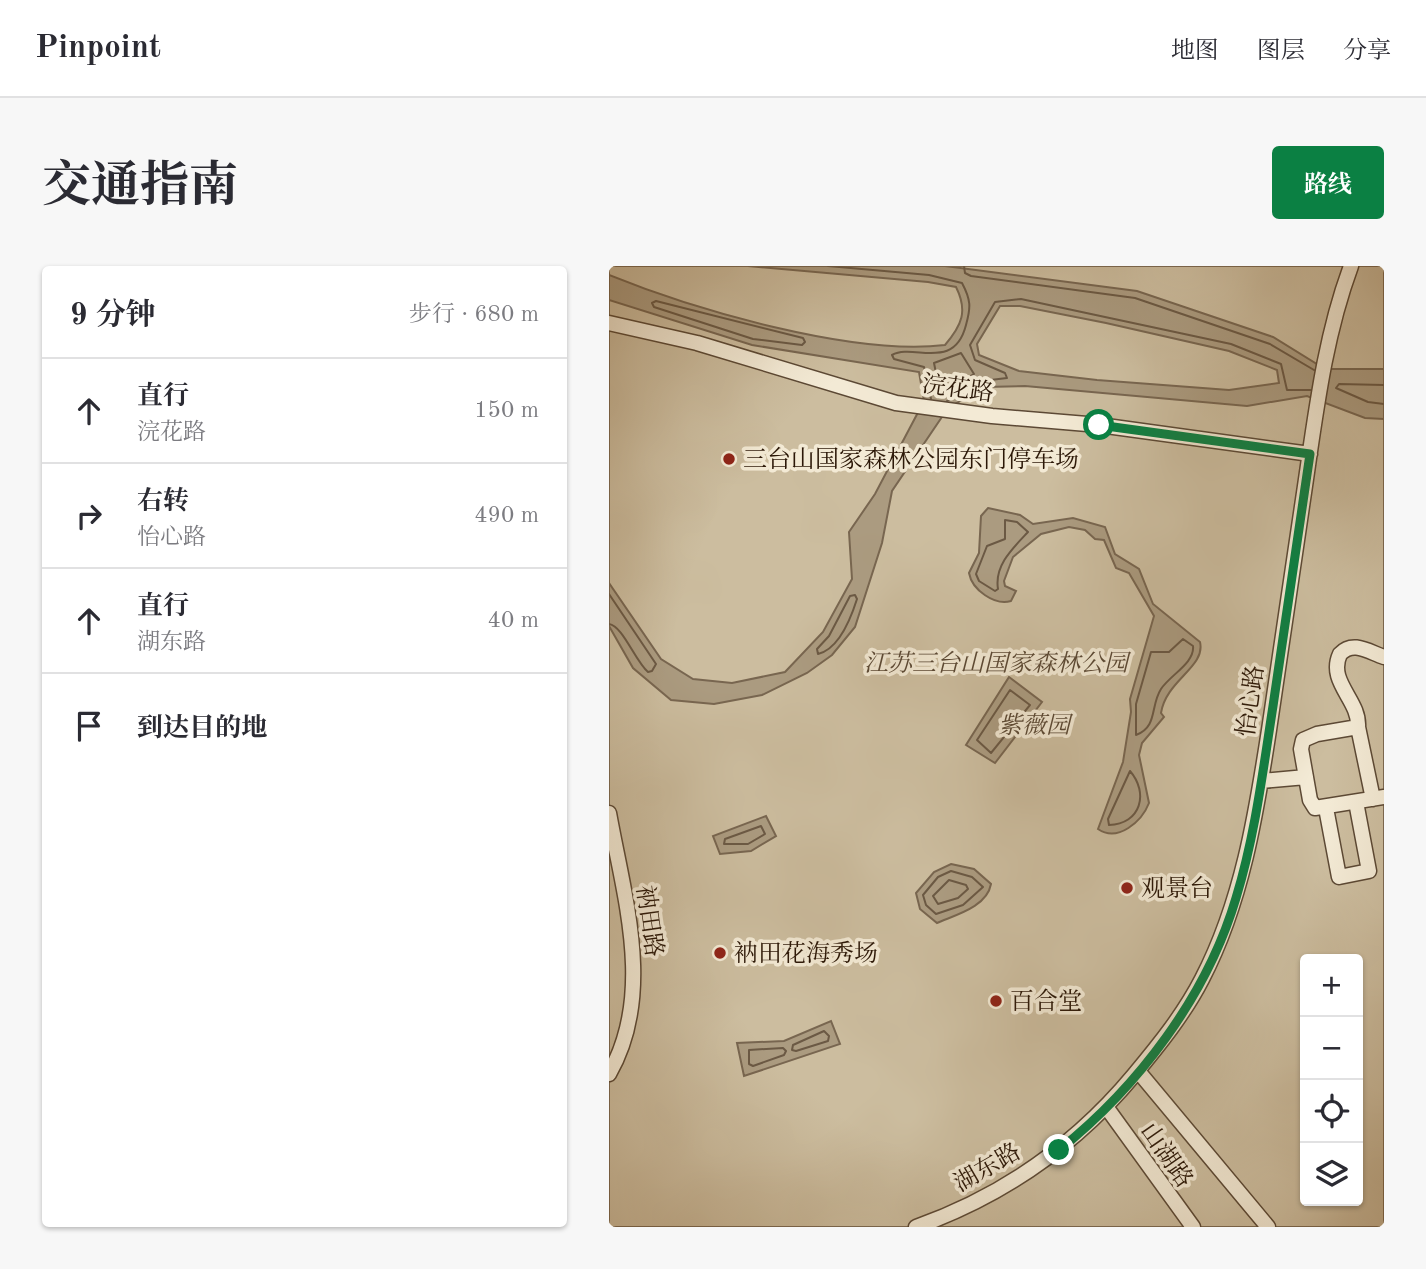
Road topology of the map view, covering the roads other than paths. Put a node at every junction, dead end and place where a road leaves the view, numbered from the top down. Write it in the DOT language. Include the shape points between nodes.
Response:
graph roads {
  1 [pos="1351,266"];
  2 [pos="609,323"];
  3 [pos="1310,454"];
  4 [pos="1384,657"];
  5 [pos="1358,727"];
  6 [pos="1306,776"];
  7 [pos="1262,781"];
  8 [pos="1379,798"];
  9 [pos="1356,802"];
  10 [pos="1326,808"];
  11 [pos="609,813"];
  12 [pos="1138,1071"];
  13 [pos="609,1074"];
  14 [pos="1107,1108"];
  15 [pos="916,1227"];
  16 [pos="1193,1227"];
  17 [pos="1268,1227"];
  1 -- 3 [label="street, 怡心路" via="1334,312"];
  2 -- 3 [label="street, 浣花路" via="697,343 896,403"];
  3 -- 7 [label="street, 怡心路"];
  4 -- 5 [label="street" via="1349,648 1338,659 1337,676"];
  5 -- 6 [label="street" via="1303,740"];
  5 -- 8 [label="street"];
  6 -- 7 [label="street"];
  6 -- 10 [label="street" via="1312,805"];
  7 -- 12 [label="street, 怡心路" via="1236,899 1202,979"];
  8 -- 9 [label="street"];
  9 -- 10 [label="street"];
  9 -- 10 [label="street" via="1369,871 1339,877"];
  11 -- 13 [label="street, 衲田路" via="635,968 632,1016"];
  12 -- 14 [label="street, 怡心路"];
  12 -- 17 [label="street"];
  14 -- 15 [label="street, 湖东路" via="1059,1150 1007,1185"];
  14 -- 16 [label="street, 山湖路"];
}
